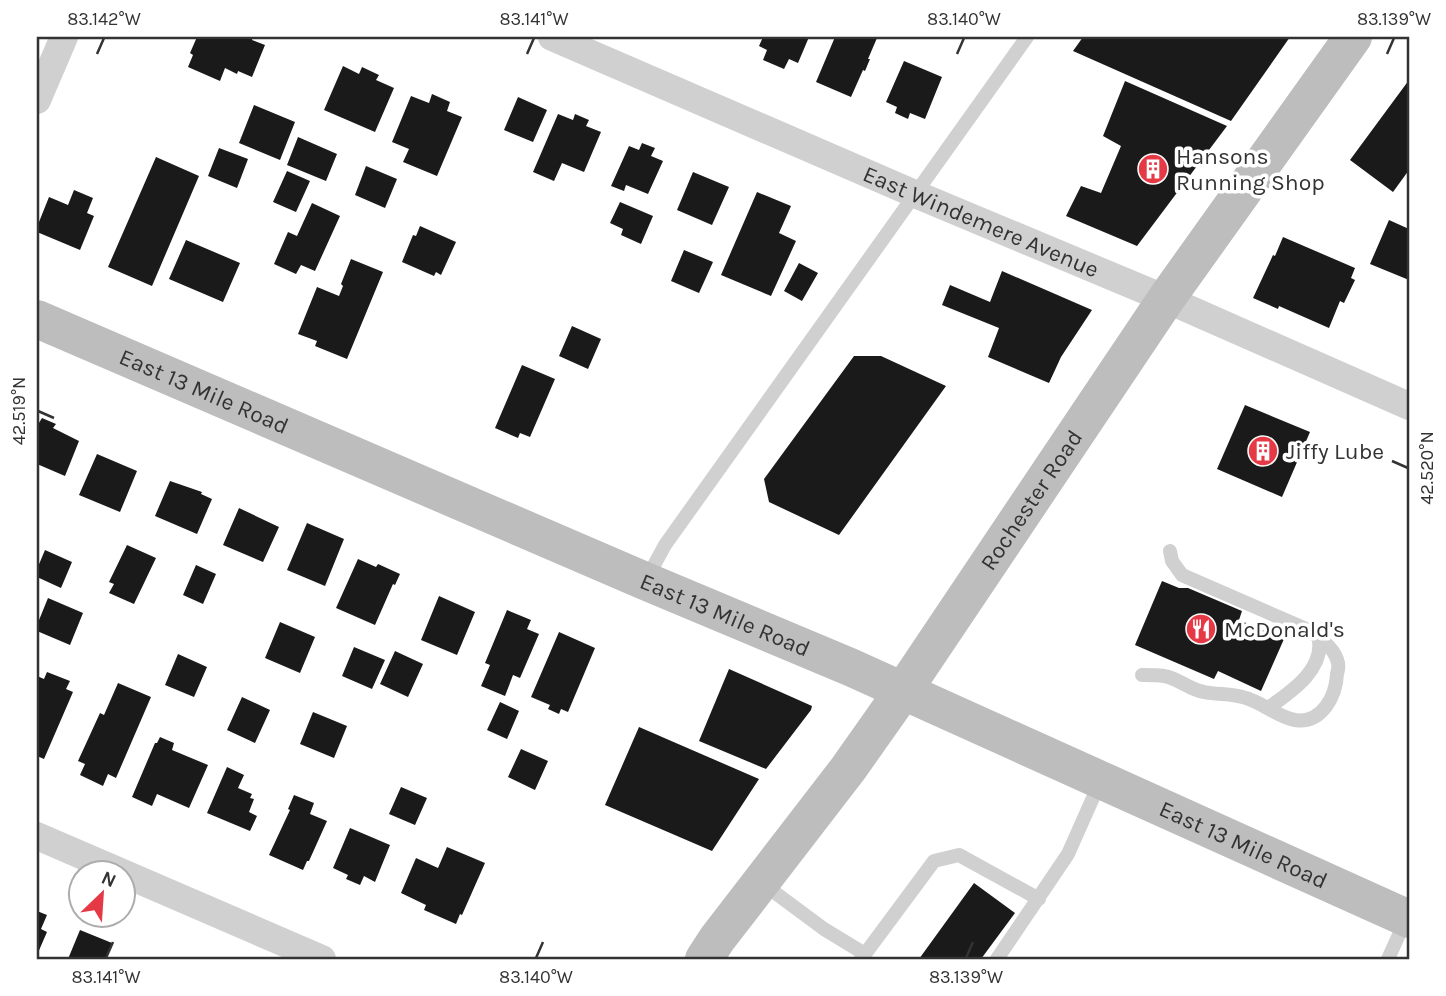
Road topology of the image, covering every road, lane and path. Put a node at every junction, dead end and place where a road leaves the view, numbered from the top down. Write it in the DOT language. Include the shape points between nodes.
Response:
graph roads {
  1 [pos="64,37"];
  2 [pos="552,37"];
  3 [pos="1027,37"];
  4 [pos="1353,37"];
  5 [pos="37,100"];
  6 [pos="915,194"];
  7 [pos="1166,299"];
  8 [pos="37,319"];
  9 [pos="1409,405"];
  10 [pos="1170,551"];
  11 [pos="645,581"];
  12 [pos="1318,636"];
  13 [pos="1142,675"];
  14 [pos="903,691"];
  15 [pos="1268,708"];
  16 [pos="1101,780"];
  17 [pos="37,836"];
  18 [pos="760,883"];
  19 [pos="1039,899"];
  20 [pos="1408,918"];
  21 [pos="863,957"];
  22 [pos="322,959"];
  23 [pos="704,959"];
  24 [pos="997,959"];
  25 [pos="1388,959"];
  1 -- 5 [label="street"];
  2 -- 6 [label="street, East Windemere Avenue"];
  3 -- 6 [label="lane"];
  4 -- 7 [label="main road, Rochester Road"];
  6 -- 7 [label="street, East Windemere Avenue"];
  6 -- 11 [label="lane" via="665,545"];
  7 -- 9 [label="street, East Windemere Avenue"];
  7 -- 14 [label="main road, Rochester Road"];
  8 -- 11 [label="main road, East 13 Mile Road"];
  10 -- 12 [label="lane" via="1182,575"];
  11 -- 14 [label="main road, East 13 Mile Road"];
  12 -- 15 [label="lane" via="1317,662"];
  12 -- 15 [label="lane" via="1338,663 1337,681 1323,711 1298,721"];
  13 -- 15 [label="lane" via="1165,676 1202,692 1232,694"];
  14 -- 16 [label="main road, East 13 Mile Road"];
  14 -- 18 [label="main road, Rochester Road"];
  16 -- 19 [label="lane" via="1068,854"];
  16 -- 20 [label="main road, East 13 Mile Road"];
  17 -- 22 [label="street"];
  18 -- 21 [label="lane"];
  18 -- 23 [label="main road, Rochester Road"];
  19 -- 21 [label="lane" via="959,855 934,861"];
  19 -- 24 [label="lane"];
  20 -- 25 [label="lane"];
}
